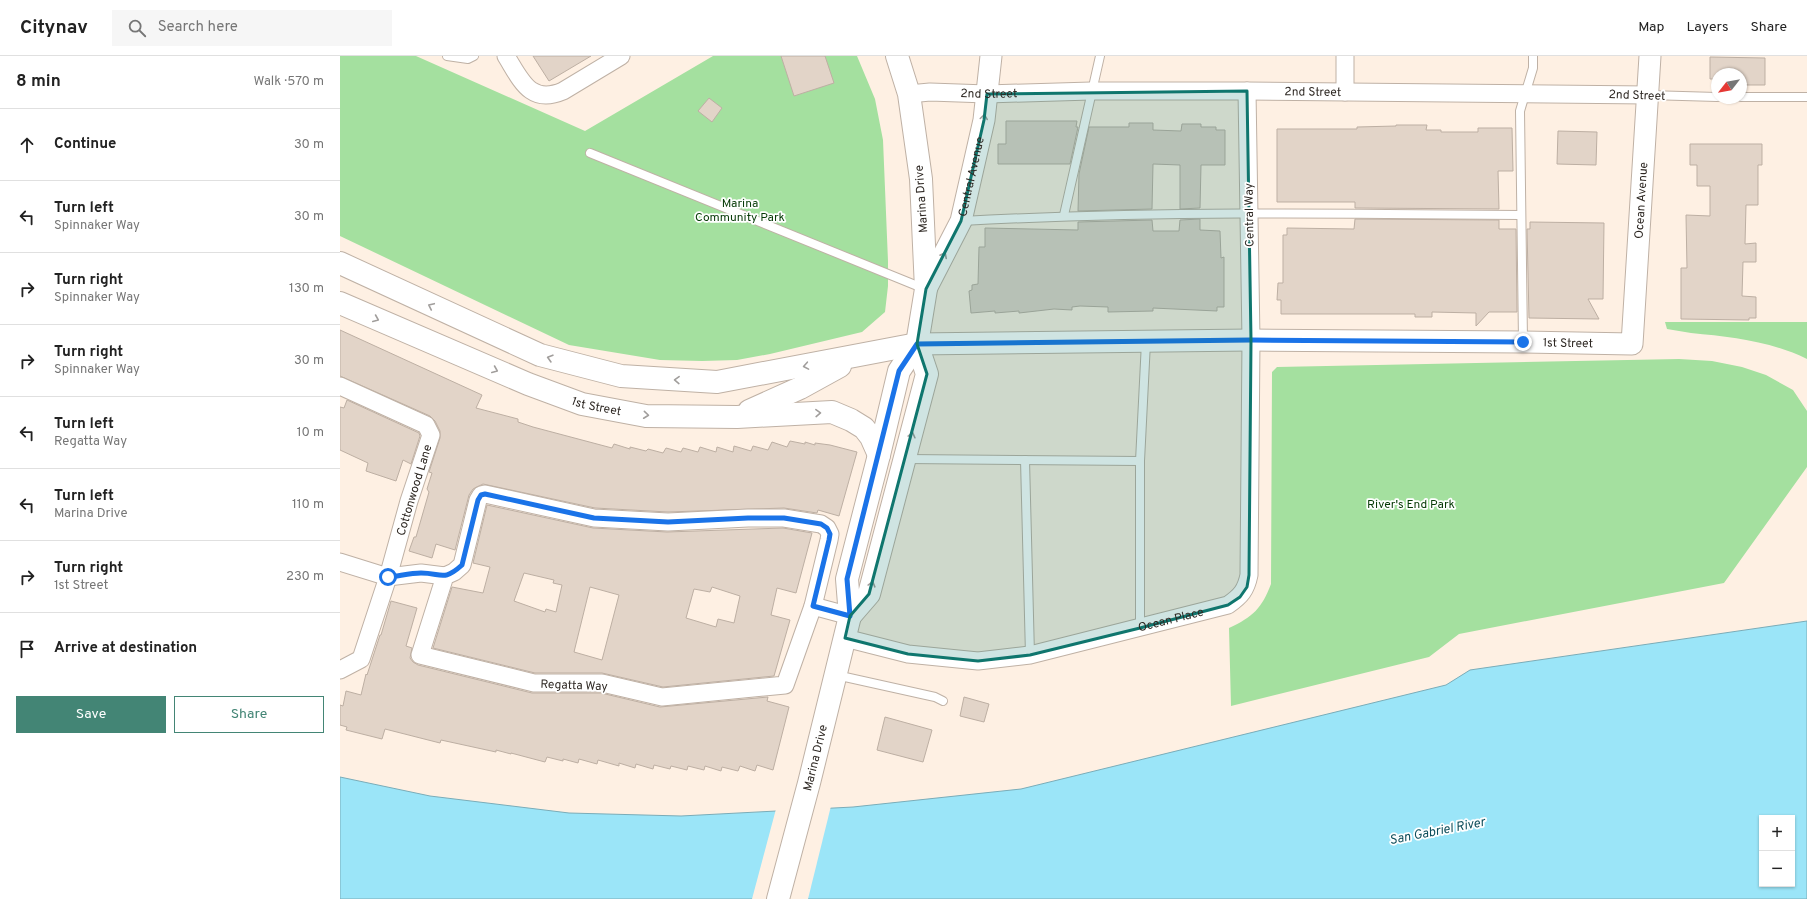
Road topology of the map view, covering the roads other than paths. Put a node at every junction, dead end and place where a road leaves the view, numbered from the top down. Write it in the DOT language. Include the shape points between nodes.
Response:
graph roads {
  1 [pos="447,56"];
  2 [pos="474,56"];
  3 [pos="506,56"];
  4 [pos="621,56"];
  5 [pos="897,56"];
  6 [pos="991,56"];
  7 [pos="1100,56"];
  8 [pos="1345,56"];
  9 [pos="1533,56"];
  10 [pos="1650,56"];
  11 [pos="1091,91"];
  12 [pos="1248,91"];
  13 [pos="1345,92"];
  14 [pos="909,94"];
  15 [pos="987,94"];
  16 [pos="1526,94"];
  17 [pos="1648,95"];
  18 [pos="1711,97"];
  19 [pos="1747,97"];
  20 [pos="1807,97"];
  21 [pos="590,153"];
  22 [pos="1248,213"];
  23 [pos="1521,214"];
  24 [pos="1064,215"];
  25 [pos="961,221"];
  26 [pos="340,264"];
  27 [pos="926,289"];
  28 [pos="340,303"];
  29 [pos="1251,340"];
  30 [pos="1146,341"];
  31 [pos="1523,342"];
  32 [pos="917,344"];
  33 [pos="1632,344"];
  34 [pos="858,356"];
  35 [pos="340,386"];
  36 [pos="737,417"];
  37 [pos="879,455"];
  38 [pos="905,459"];
  39 [pos="1024,460"];
  40 [pos="1140,461"];
  41 [pos="340,562"];
  42 [pos="445,576"];
  43 [pos="388,577"];
  44 [pos="813,606"];
  45 [pos="850,616"];
  46 [pos="1140,628"];
  47 [pos="845,638"];
  48 [pos="1030,655"];
  49 [pos="340,670"];
  50 [pos="835,674"];
  51 [pos="943,701"];
  52 [pos="778,899"];
  1 -- 2 [label="lane"];
  3 -- 4 [label="street" via="528,89 545,96 563,91"];
  5 -- 14 [label="main road, Marina Drive"];
  6 -- 15 [label="street, Central Avenue"];
  7 -- 11 [label="lane"];
  8 -- 13 [label="street"];
  9 -- 16 [label="lane" via="1533,68"];
  10 -- 17 [label="street, Ocean Avenue"];
  11 -- 12 [label="street, 2nd Street"];
  11 -- 15 [label="street, 2nd Street"];
  11 -- 24 [label="lane"];
  12 -- 13 [label="street, 2nd Street"];
  12 -- 22 [label="street, Central Way"];
  13 -- 16 [label="street, 2nd Street"];
  14 -- 15 [label="street, 2nd Street"];
  14 -- 27 [label="main road, Marina Drive" via="921,179"];
  25 -- 15 [label="street, Central Avenue, one-way" via="984,120"];
  16 -- 17 [label="street, 2nd Street"];
  16 -- 23 [label="lane" via="1520,111"];
  17 -- 18 [label="lane, 2nd Street"];
  17 -- 33 [label="street, Ocean Avenue"];
  19 -- 20 [label="lane"];
  21 -- 27 [label="lane"];
  22 -- 23 [label="lane"];
  22 -- 24 [label="lane"];
  22 -- 29 [label="street, Central Way"];
  23 -- 31 [label="lane"];
  24 -- 25 [label="lane"];
  27 -- 25 [label="street, Central Avenue, one-way"];
  34 -- 26 [label="main road, 1st Street, one-way" via="717,382 621,376 540,355"];
  27 -- 32 [label="main road, Marina Drive"];
  28 -- 36 [label="main road, 1st Street, one-way" via="528,384 582,404 646,416"];
  29 -- 30 [label="street, 1st Street"];
  29 -- 31 [label="street, 1st Street"];
  29 -- 46 [label="street, Ocean Place" via="1247,587 1240,597 1228,605"];
  30 -- 32 [label="street, 1st Street"];
  30 -- 40 [label="lane"];
  31 -- 33 [label="street, 1st Street"];
  32 -- 34 [label="main road, 1st Street"];
  32 -- 37 [label="main road, Marina Drive" via="899,371"];
  38 -- 32 [label="main road, Marina Drive, one-way" via="927,374"];
  34 -- 36 [label="main road, 1st Street" via="800,388"];
  35 -- 43 [label="street, Cottonwood Lane" via="426,426 431,435"];
  36 -- 37 [label="main road, one-way" via="832,412 864,428"];
  37 -- 45 [label="main road, Marina Drive" via="847,579"];
  38 -- 39 [label="lane"];
  45 -- 38 [label="main road, Marina Drive, one-way" via="870,594"];
  39 -- 40 [label="lane"];
  39 -- 48 [label="lane"];
  40 -- 46 [label="lane"];
  41 -- 43 [label="street"];
  42 -- 43 [label="street" via="421,573"];
  42 -- 44 [label="street" via="462,565 478,500 485,494 594,518 668,522 784,518 821,524 830,534"];
  42 -- 44 [label="street, Regatta Way" via="420,655 534,683 602,683 662,697 785,685"];
  43 -- 49 [label="street, Cottonwood Lane" via="361,659"];
  44 -- 45 [label="street"];
  45 -- 47 [label="main road, Marina Drive"];
  46 -- 48 [label="street, Ocean Place"];
  47 -- 48 [label="street, Ocean Place" via="908,654 978,661"];
  47 -- 50 [label="main road, Marina Drive"];
  50 -- 51 [label="lane"];
  50 -- 52 [label="main road, Marina Drive"];
}
